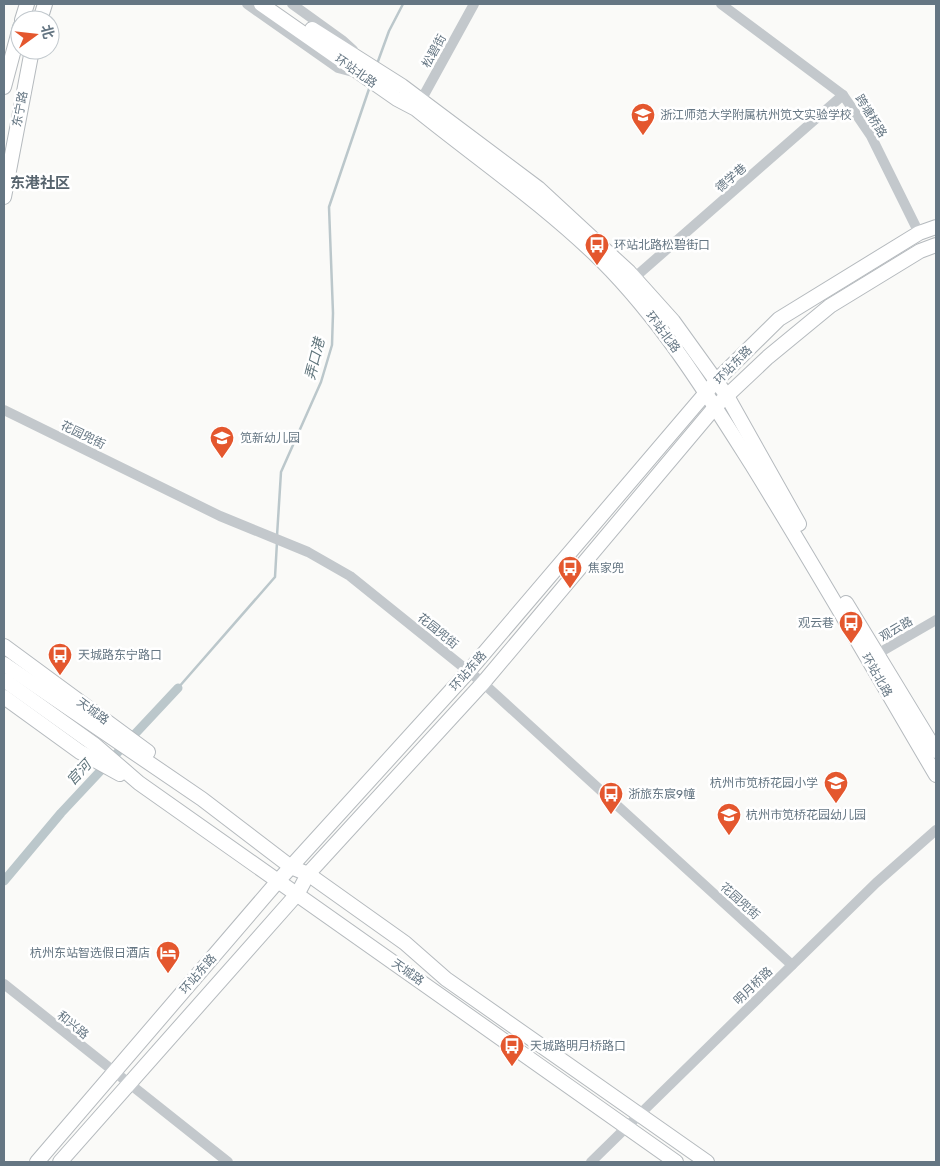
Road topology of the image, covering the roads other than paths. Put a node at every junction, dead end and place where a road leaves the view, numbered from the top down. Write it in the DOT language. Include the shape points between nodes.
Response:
graph roads {
  1 [pos="247,4"];
  2 [pos="261,4"];
  3 [pos="277,4"];
  4 [pos="292,4"];
  5 [pos="474,4"];
  6 [pos="721,4"];
  7 [pos="11,60"];
  8 [pos="30,60"];
  9 [pos="361,67"];
  10 [pos="4,87"];
  11 [pos="843,95"];
  12 [pos="418,105"];
  13 [pos="4,197"];
  14 [pos="936,227"];
  15 [pos="919,233"];
  16 [pos="936,245"];
  17 [pos="634,278"];
  18 [pos="716,381"];
  19 [pos="706,394"];
  20 [pos="727,396"];
  21 [pos="715,407"];
  22 [pos="4,410"];
  23 [pos="936,620"];
  24 [pos="4,646"];
  25 [pos="873,657"];
  26 [pos="4,664"];
  27 [pos="468,672"];
  28 [pos="4,680"];
  29 [pos="483,683"];
  30 [pos="4,697"];
  31 [pos="112,732"];
  32 [pos="936,751"];
  33 [pos="93,752"];
  34 [pos="936,775"];
  35 [pos="139,783"];
  36 [pos="936,830"];
  37 [pos="291,867"];
  38 [pos="308,874"];
  39 [pos="278,881"];
  40 [pos="298,893"];
  41 [pos="792,965"];
  42 [pos="4,984"];
  43 [pos="112,1073"];
  44 [pos="128,1082"];
  45 [pos="640,1114"];
  46 [pos="628,1128"];
  47 [pos="37,1162"];
  48 [pos="60,1162"];
  49 [pos="228,1162"];
  50 [pos="591,1162"];
  51 [pos="676,1162"];
  52 [pos="707,1162"];
  1 -- 9 [label="street" via="338,68"];
  2 -- 9 [label="main road, 环站北路"];
  3 -- 9 [label="main road, 环站北路"];
  4 -- 9 [label="street" via="342,40"];
  5 -- 12 [label="street, 松碧街"];
  6 -- 11 [label="street, 跨塘桥路"];
  7 -- 10 [label="main road, 东宁路"];
  8 -- 13 [label="main road, 东宁路"];
  9 -- 12 [label="main road, 环站北路"];
  11 -- 15 [label="street, 跨塘桥路" via="871,136"];
  11 -- 17 [label="street, 德学巷"];
  12 -- 17 [label="main road, 环站北路" via="538,188"];
  12 -- 19 [label="main road, 环站北路" via="554,217 602,262 647,311"];
  14 -- 15 [label="main road, 环站东路"];
  15 -- 18 [label="main road, 环站东路" via="779,319"];
  16 -- 20 [label="main road, 环站东路" via="830,306"];
  17 -- 18 [label="main road, 环站北路" via="673,322"];
  18 -- 19 [label="main road, 环站东路"];
  18 -- 20 [label="main road, 环站北路"];
  19 -- 21 [label="main road, 环站北路"];
  19 -- 27 [label="main road, 环站东路"];
  20 -- 21 [label="main road, 环站东路"];
  20 -- 25 [label="main road, 环站北路"];
  21 -- 25 [label="main road, 环站北路"];
  21 -- 29 [label="main road, 环站东路"];
  22 -- 27 [label="street, 花园兜街" via="220,516 308,552 350,576"];
  23 -- 25 [label="street, 观云路"];
  24 -- 31 [label="main road, 天城路"];
  25 -- 32 [label="main road, 环站北路"];
  25 -- 34 [label="main road, 环站北路"];
  26 -- 31 [label="main road, 天城路"];
  27 -- 29 [label="street, 花园兜街"];
  27 -- 37 [label="main road, 环站东路"];
  28 -- 33 [label="main road, 天城路"];
  29 -- 38 [label="main road, 环站东路"];
  29 -- 41 [label="street, 花园兜街"];
  30 -- 33 [label="main road, 天城路"];
  31 -- 37 [label="main road, 天城路"];
  33 -- 35 [label="main road, 天城路"];
  33 -- 35 [label="main road, 天城路" via="106,767"];
  35 -- 39 [label="main road, 天城路"];
  36 -- 41 [label="street, 明月桥路"];
  37 -- 38 [label="main road, 天城路"];
  37 -- 39 [label="main road, 环站东路"];
  38 -- 40 [label="main road, 环站东路"];
  38 -- 45 [label="main road, 天城路" via="405,943 446,979"];
  39 -- 40 [label="main road, 天城路"];
  39 -- 43 [label="main road, 环站东路"];
  40 -- 44 [label="main road, 环站东路"];
  40 -- 46 [label="main road, 天城路"];
  41 -- 45 [label="street, 明月桥路"];
  42 -- 43 [label="street, 和兴路"];
  43 -- 44 [label="street, 和兴路"];
  43 -- 47 [label="main road, 环站东路"];
  44 -- 48 [label="main road, 环站东路"];
  44 -- 49 [label="street, 和兴路"];
  45 -- 46 [label="street, 明月桥路"];
  45 -- 52 [label="main road, 天城路"];
  46 -- 50 [label="street, 明月桥路"];
  46 -- 51 [label="main road, 天城路"];
}
